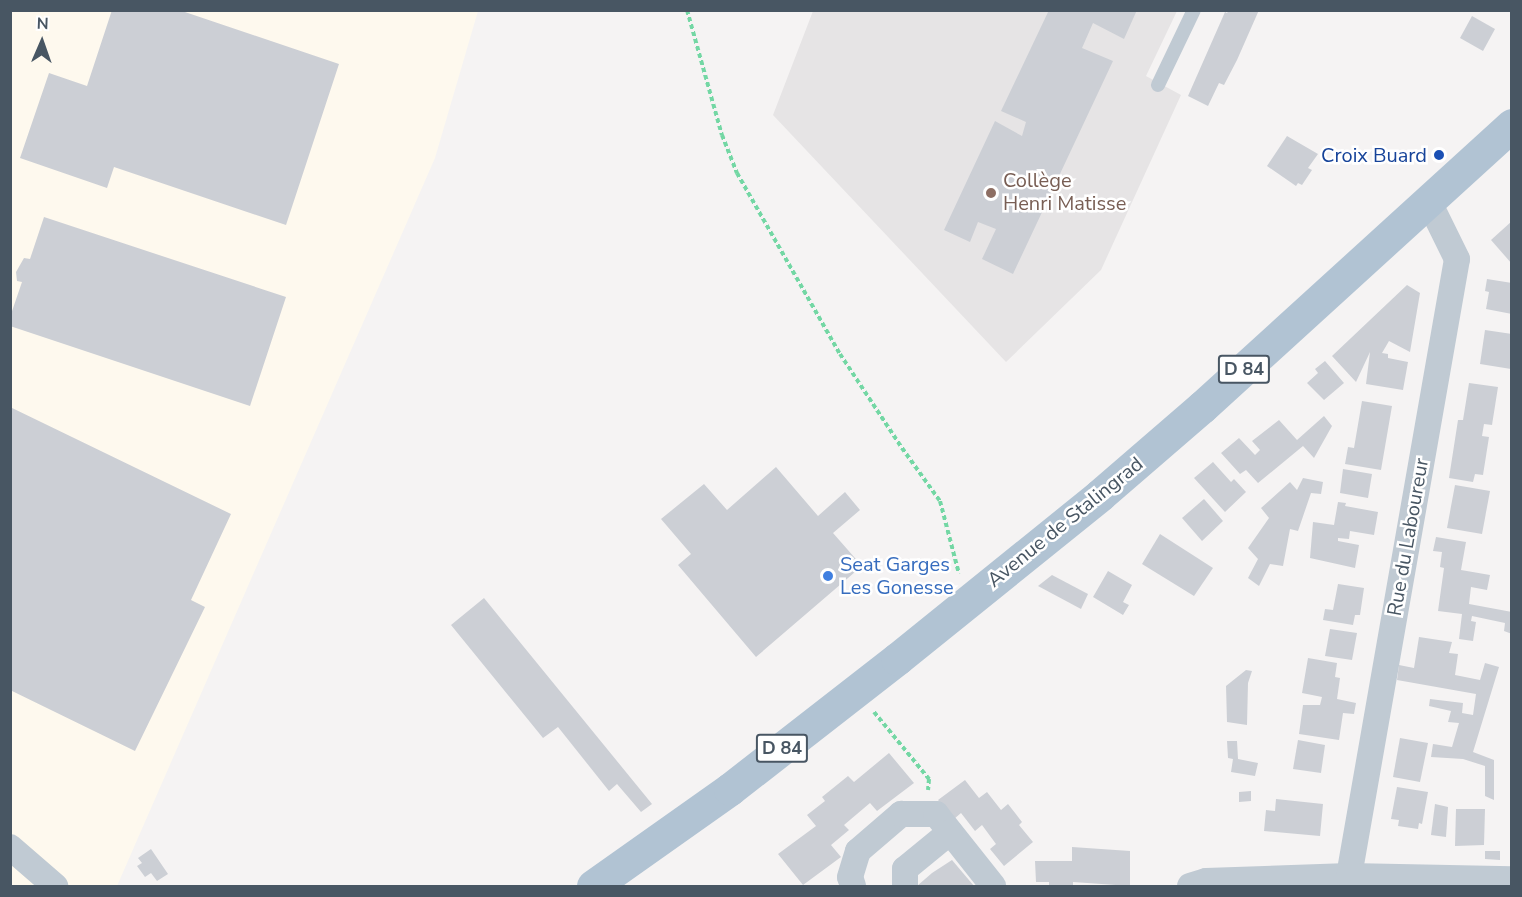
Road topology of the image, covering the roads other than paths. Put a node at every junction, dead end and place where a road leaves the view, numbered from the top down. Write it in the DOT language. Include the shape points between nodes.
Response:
graph roads {
  1 [pos="1194,10"];
  2 [pos="1158,85"];
  3 [pos="1512,125"];
  4 [pos="1429,202"];
  5 [pos="950,832"];
  6 [pos="10,847"];
  7 [pos="1349,876"];
  8 [pos="1512,879"];
  9 [pos="55,886"];
  10 [pos="593,886"];
  11 [pos="853,886"];
  12 [pos="905,886"];
  13 [pos="993,886"];
  14 [pos="1190,886"];
  1 -- 2 [label="lane"];
  3 -- 4 [label="main road, Avenue de Stalingrad / D 84"];
  4 -- 7 [label="street, Rue du Laboureur" via="1457,259"];
  4 -- 10 [label="main road, Avenue de Stalingrad / D 84" via="1100,495 730,789"];
  5 -- 11 [label="street" via="936,814 901,814 858,851 850,877"];
  5 -- 12 [label="street" via="905,869"];
  5 -- 13 [label="street"];
  6 -- 9 [label="street"];
  7 -- 8 [label="street"];
  7 -- 14 [label="street" via="1206,881"];
}
